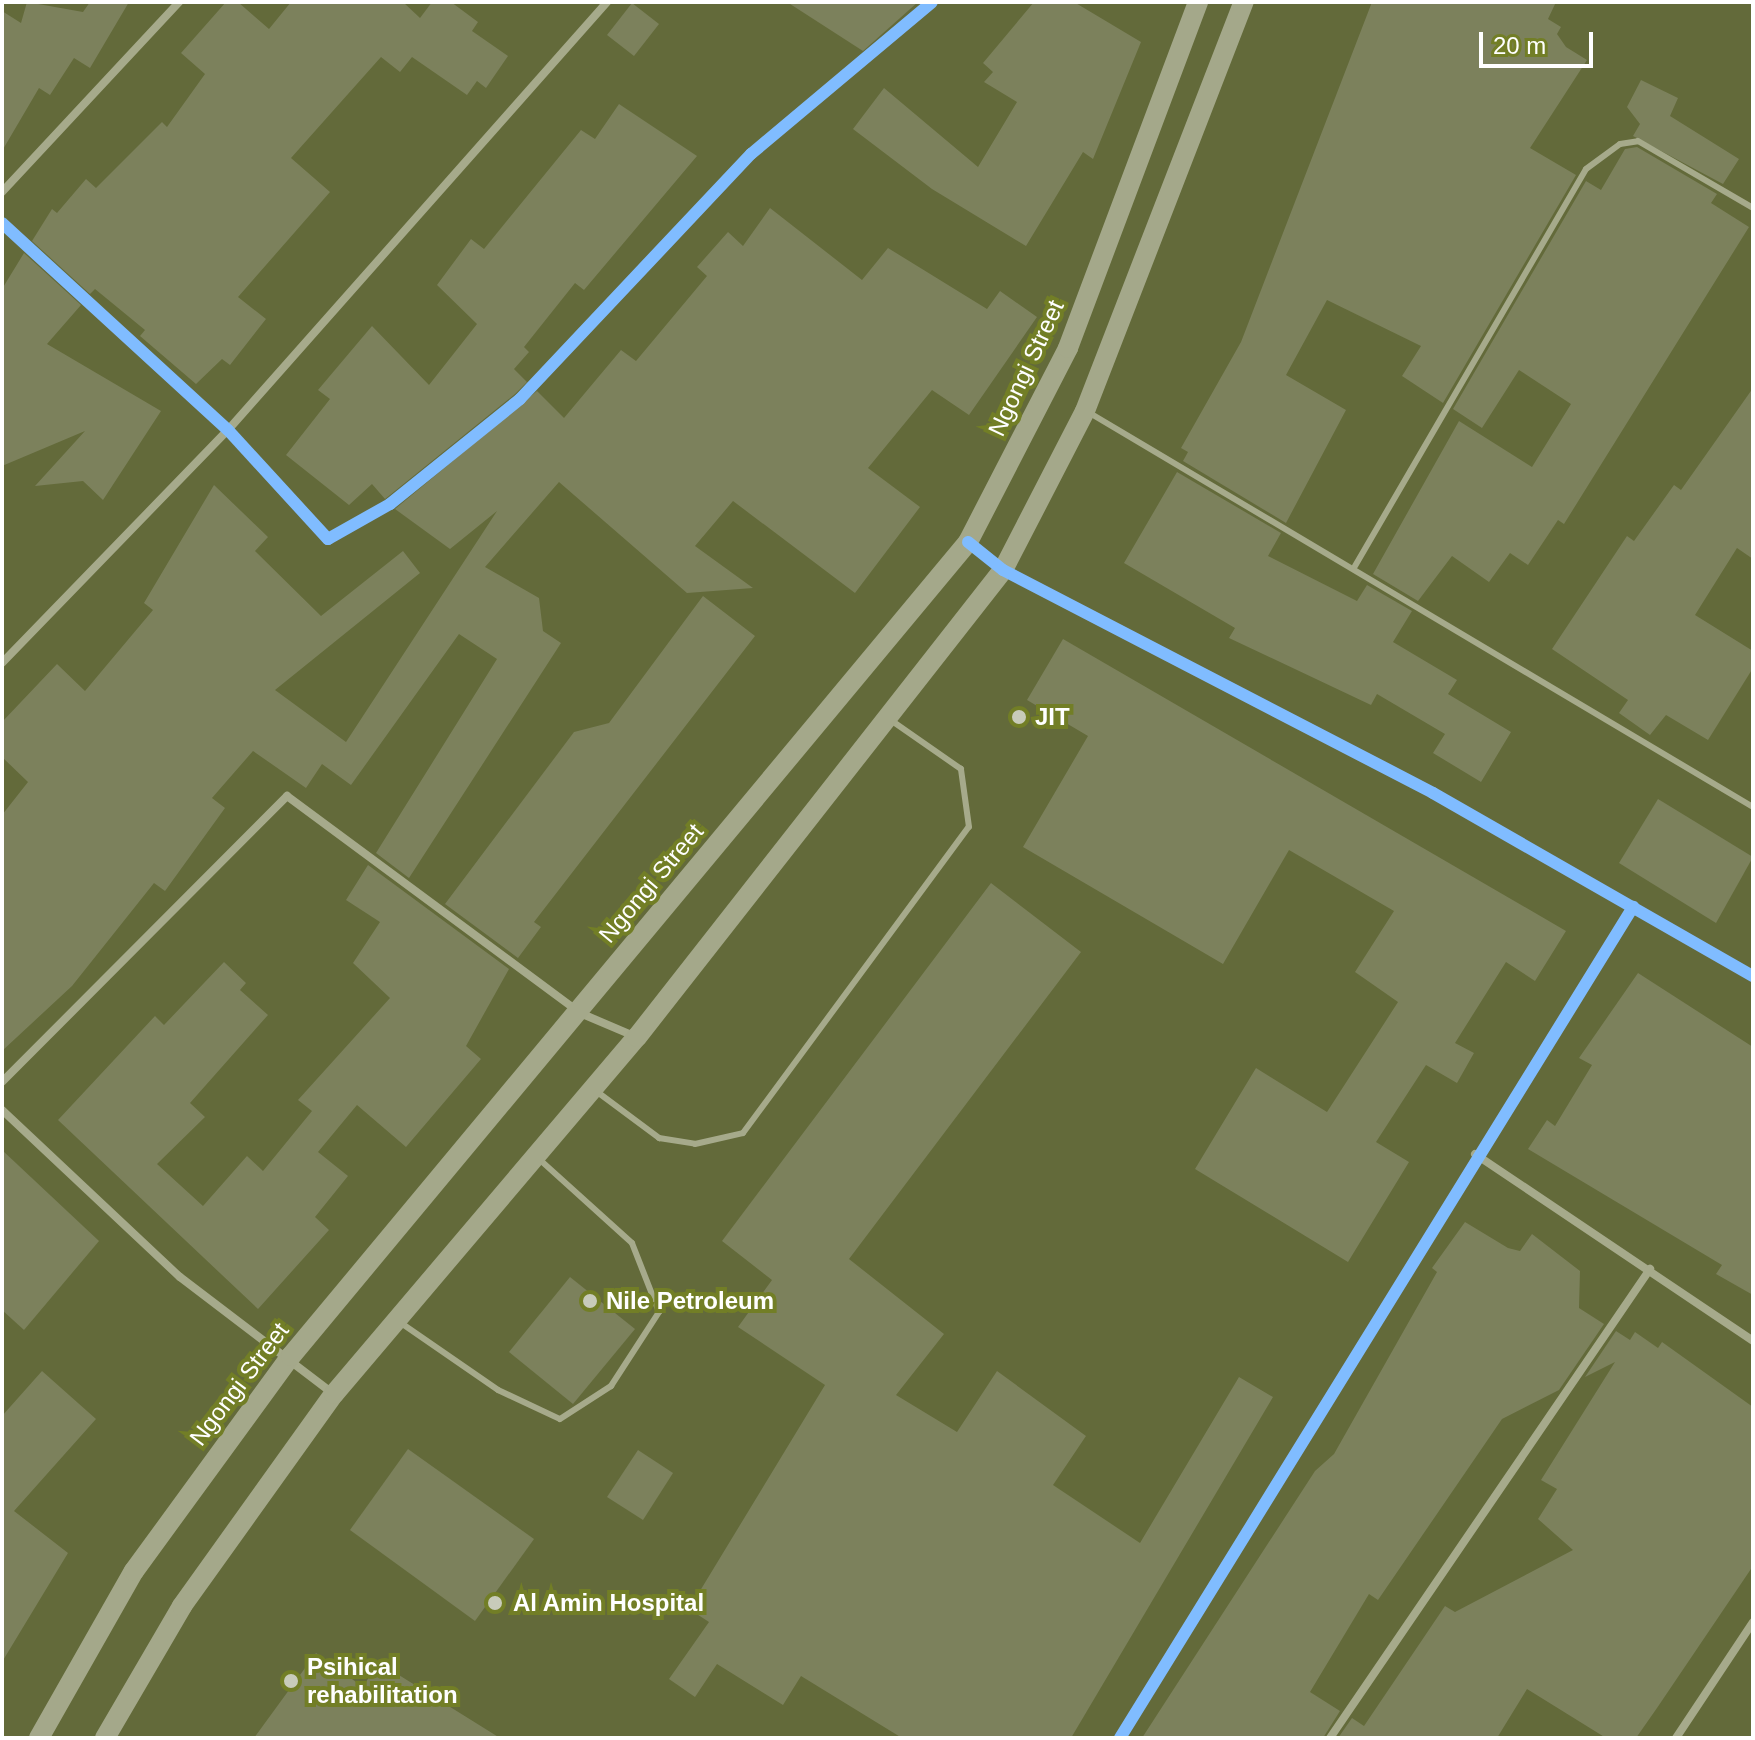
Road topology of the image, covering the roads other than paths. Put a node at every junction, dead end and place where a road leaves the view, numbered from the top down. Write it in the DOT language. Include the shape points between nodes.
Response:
graph roads {
  1 [pos="179,2"];
  2 [pos="607,2"];
  3 [pos="932,2"];
  4 [pos="1198,2"];
  5 [pos="1244,2"];
  6 [pos="2,192"];
  7 [pos="1753,208"];
  8 [pos="2,223"];
  9 [pos="1085,411"];
  10 [pos="228,430"];
  11 [pos="968,542"];
  12 [pos="1355,566"];
  13 [pos="1003,570"];
  14 [pos="2,663"];
  15 [pos="889,719"];
  16 [pos="1753,807"];
  17 [pos="1633,907"];
  18 [pos="1753,976"];
  19 [pos="580,1013"];
  20 [pos="637,1037"];
  21 [pos="2,1082"];
  22 [pos="591,1087"];
  23 [pos="2,1110"];
  24 [pos="1475,1154"];
  25 [pos="535,1156"];
  26 [pos="1650,1269"];
  27 [pos="399,1321"];
  28 [pos="1753,1341"];
  29 [pos="291,1356"];
  30 [pos="334,1394"];
  31 [pos="1753,1622"];
  32 [pos="39,1738"];
  33 [pos="105,1738"];
  34 [pos="1120,1738"];
  35 [pos="1330,1738"];
  36 [pos="1676,1738"];
  1 -- 6 [label="street"];
  2 -- 10 [label="street"];
  3 -- 10 [label="street" via="751,154 520,399 390,504 328,539"];
  4 -- 11 [label="main road, Ngongi Street" via="1068,348"];
  5 -- 9 [label="main road"];
  7 -- 12 [label="lane" via="1638,141 1620,144 1586,169 1510,288"];
  8 -- 10 [label="street"];
  9 -- 12 [label="lane"];
  9 -- 13 [label="main road"];
  10 -- 14 [label="street"];
  11 -- 13 [label="street"];
  11 -- 19 [label="main road, Ngongi Street"];
  12 -- 16 [label="lane"];
  13 -- 15 [label="main road"];
  13 -- 17 [label="street" via="1433,793"];
  15 -- 20 [label="main road"];
  15 -- 22 [label="lane" via="961,769 969,827 743,1133 695,1144 659,1138"];
  17 -- 18 [label="street"];
  17 -- 24 [label="street"];
  19 -- 20 [label="street"];
  19 -- 21 [label="street" via="287,796"];
  19 -- 29 [label="main road, Ngongi Street"];
  20 -- 22 [label="main road"];
  22 -- 25 [label="main road"];
  23 -- 29 [label="street" via="180,1277"];
  24 -- 26 [label="street"];
  24 -- 34 [label="street"];
  25 -- 27 [label="main road"];
  25 -- 27 [label="lane" via="632,1243 659,1312 611,1386 560,1419 498,1390"];
  26 -- 28 [label="street"];
  26 -- 35 [label="street"];
  27 -- 30 [label="main road"];
  29 -- 30 [label="street"];
  29 -- 32 [label="main road, Ngongi Street" via="134,1571"];
  30 -- 33 [label="main road" via="182,1606"];
  31 -- 36 [label="street"];
}
